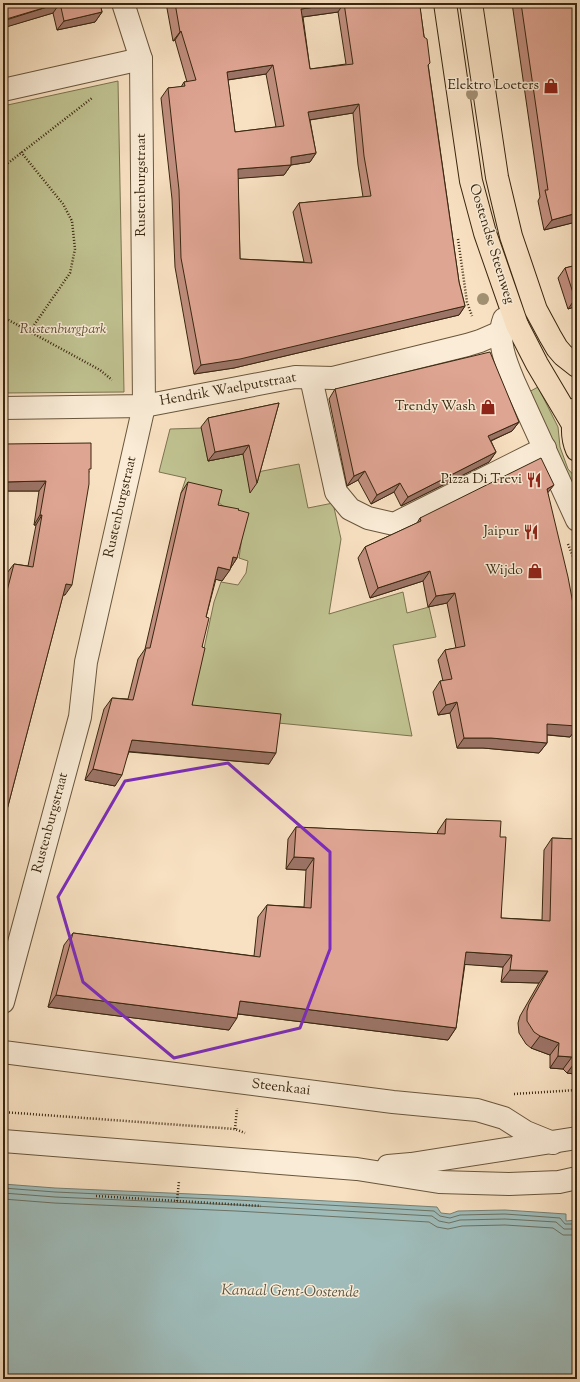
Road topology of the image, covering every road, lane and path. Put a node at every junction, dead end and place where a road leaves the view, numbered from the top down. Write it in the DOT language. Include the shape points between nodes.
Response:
graph roads {
  1 [pos="123,3"];
  2 [pos="445,3"];
  3 [pos="471,3"];
  4 [pos="141,59"];
  5 [pos="3,90"];
  6 [pos="97,94"];
  7 [pos="21,152"];
  8 [pos="3,167"];
  9 [pos="457,232"];
  10 [pos="3,317"];
  11 [pos="509,329"];
  12 [pos="30,331"];
  13 [pos="480,341"];
  14 [pos="577,366"];
  15 [pos="311,378"];
  16 [pos="144,406"];
  17 [pos="3,408"];
  18 [pos="575,415"];
  19 [pos="545,448"];
  20 [pos="577,450"];
  21 [pos="577,520"];
  22 [pos="3,1002"];
  23 [pos="3,1052"];
  24 [pos="577,1090"];
  25 [pos="513,1094"];
  26 [pos="3,1112"];
  27 [pos="250,1135"];
  28 [pos="577,1138"];
  29 [pos="3,1141"];
  30 [pos="553,1143"];
  31 [pos="357,1169"];
  32 [pos="577,1178"];
  33 [pos="178,1193"];
  34 [pos="96,1196"];
  35 [pos="177,1201"];
  36 [pos="261,1206"];
  1 -- 4 [label="street, Rustenburgstraat"];
  2 -- 11 [label="main road, Oostendse Steenweg" via="471,181 485,233 509,303"];
  3 -- 14 [label="main road, Oostendse Steenweg" via="497,177 511,236 536,310 557,348"];
  4 -- 5 [label="street"];
  4 -- 16 [label="street, Rustenburgstraat"];
  6 -- 7 [label="path"];
  7 -- 8 [label="path"];
  7 -- 12 [label="path" via="63,204 72,221 75,248 70,273"];
  9 -- 13 [label="path, Oostendse Steenweg" via="467,302"];
  10 -- 12 [label="path"];
  11 -- 13 [label="street, Hendrik Waelputstraat"];
  11 -- 18 [label="main road, Oostendse Steenweg"];
  11 -- 19 [label="street" via="502,346 514,382"];
  12 -- 16 [label="path" via="100,370"];
  13 -- 15 [label="street, Hendrik Waelputstraat" via="333,378"];
  15 -- 16 [label="street, Hendrik Waelputstraat" via="295,377"];
  15 -- 19 [label="street" via="336,492 350,509 368,518 394,524"];
  16 -- 17 [label="street, Hendrik Waelputstraat"];
  16 -- 22 [label="street, Rustenburgstraat" via="86,662 80,717"];
  18 -- 20 [label="main road" via="574,442"];
  19 -- 21 [label="street"];
  23 -- 30 [label="street, Steenkaai" via="385,1102 477,1110 504,1118 526,1132"];
  24 -- 25 [label="path"];
  26 -- 27 [label="path" via="235,1129"];
  28 -- 30 [label="street"];
  29 -- 31 [label="street"];
  30 -- 31 [label="street" via="411,1164"];
  31 -- 32 [label="street" via="439,1182 516,1184 559,1182"];
  33 -- 35 [label="path"];
  34 -- 35 [label="path"];
  35 -- 36 [label="path"];
}
